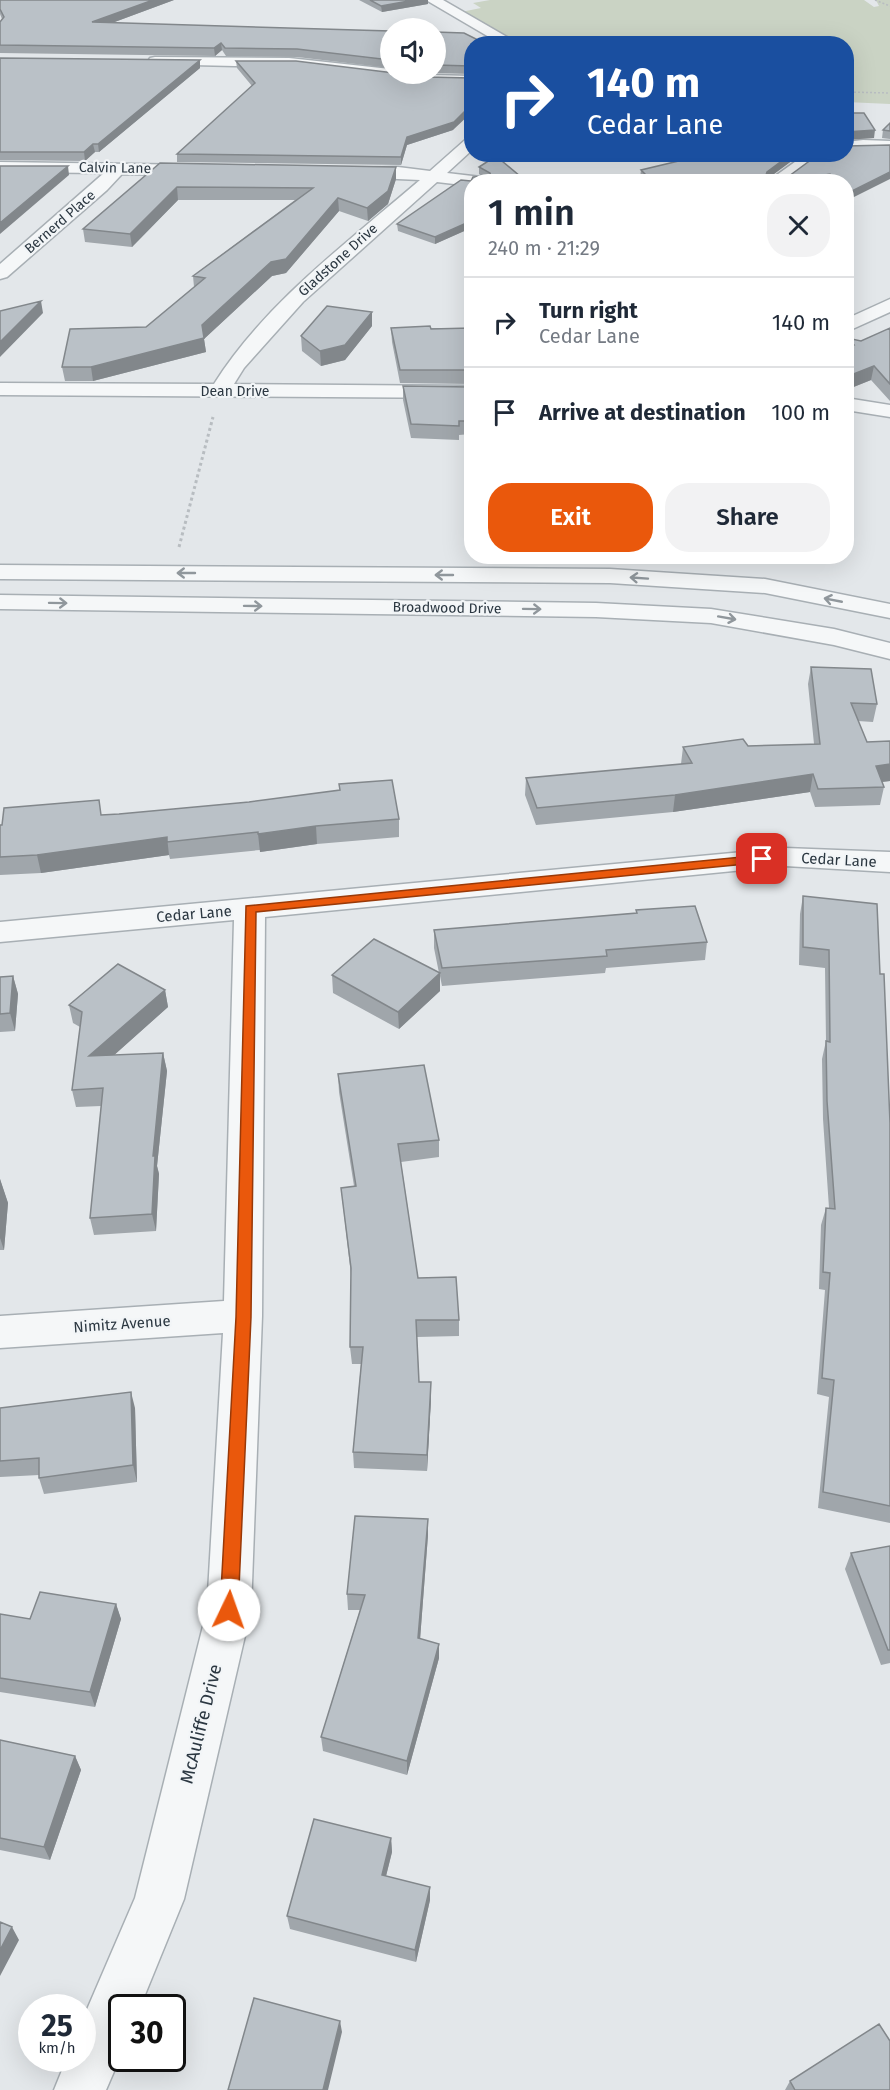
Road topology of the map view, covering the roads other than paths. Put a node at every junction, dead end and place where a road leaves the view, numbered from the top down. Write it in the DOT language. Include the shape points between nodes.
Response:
graph roads {
  1 [pos="433,0"];
  2 [pos="498,36"];
  3 [pos="144,60"];
  4 [pos="464,80"];
  5 [pos="854,146"];
  6 [pos="890,146"];
  7 [pos="464,150"];
  8 [pos="806,162"];
  9 [pos="0,167"];
  10 [pos="117,169"];
  11 [pos="211,170"];
  12 [pos="340,171"];
  13 [pos="788,174"];
  14 [pos="434,176"];
  15 [pos="464,180"];
  16 [pos="0,273"];
  17 [pos="890,305"];
  18 [pos="854,322"];
  19 [pos="0,389"];
  20 [pos="220,391"];
  21 [pos="464,392"];
  22 [pos="854,405"];
  23 [pos="890,411"];
  24 [pos="0,572"];
  25 [pos="0,602"];
  26 [pos="890,611"];
  27 [pos="890,651"];
  28 [pos="890,862"];
  29 [pos="250,909"];
  30 [pos="0,932"];
  31 [pos="243,1317"];
  32 [pos="0,1332"];
  33 [pos="80,2090"];
  1 -- 2 [label="street"];
  3 -- 4 [label="street" via="315,64 427,80"];
  5 -- 6 [label="street"];
  7 -- 14 [label="street, Gladstone Drive"];
  8 -- 13 [label="street"];
  9 -- 10 [label="street, Calvin Lane"];
  10 -- 11 [label="street, Calvin Lane"];
  10 -- 16 [label="street, Bernerd Place"];
  12 -- 14 [label="street"];
  14 -- 15 [label="street"];
  14 -- 20 [label="street, Gladstone Drive" via="296,298 236,365"];
  17 -- 18 [label="street"];
  19 -- 20 [label="street, Dean Drive"];
  20 -- 21 [label="street, Dean Drive"];
  22 -- 23 [label="street"];
  26 -- 24 [label="street, one-way" via="765,586 610,576"];
  25 -- 27 [label="street, Broadwood Drive, one-way" via="596,610 711,616"];
  28 -- 29 [label="street, Cedar Lane" via="785,857"];
  29 -- 30 [label="street, Cedar Lane"];
  29 -- 31 [label="street, McAuliffe Drive"];
  31 -- 32 [label="street, Nimitz Avenue"];
  31 -- 33 [label="street, McAuliffe Drive" via="229,1610 159,1899"];
}
